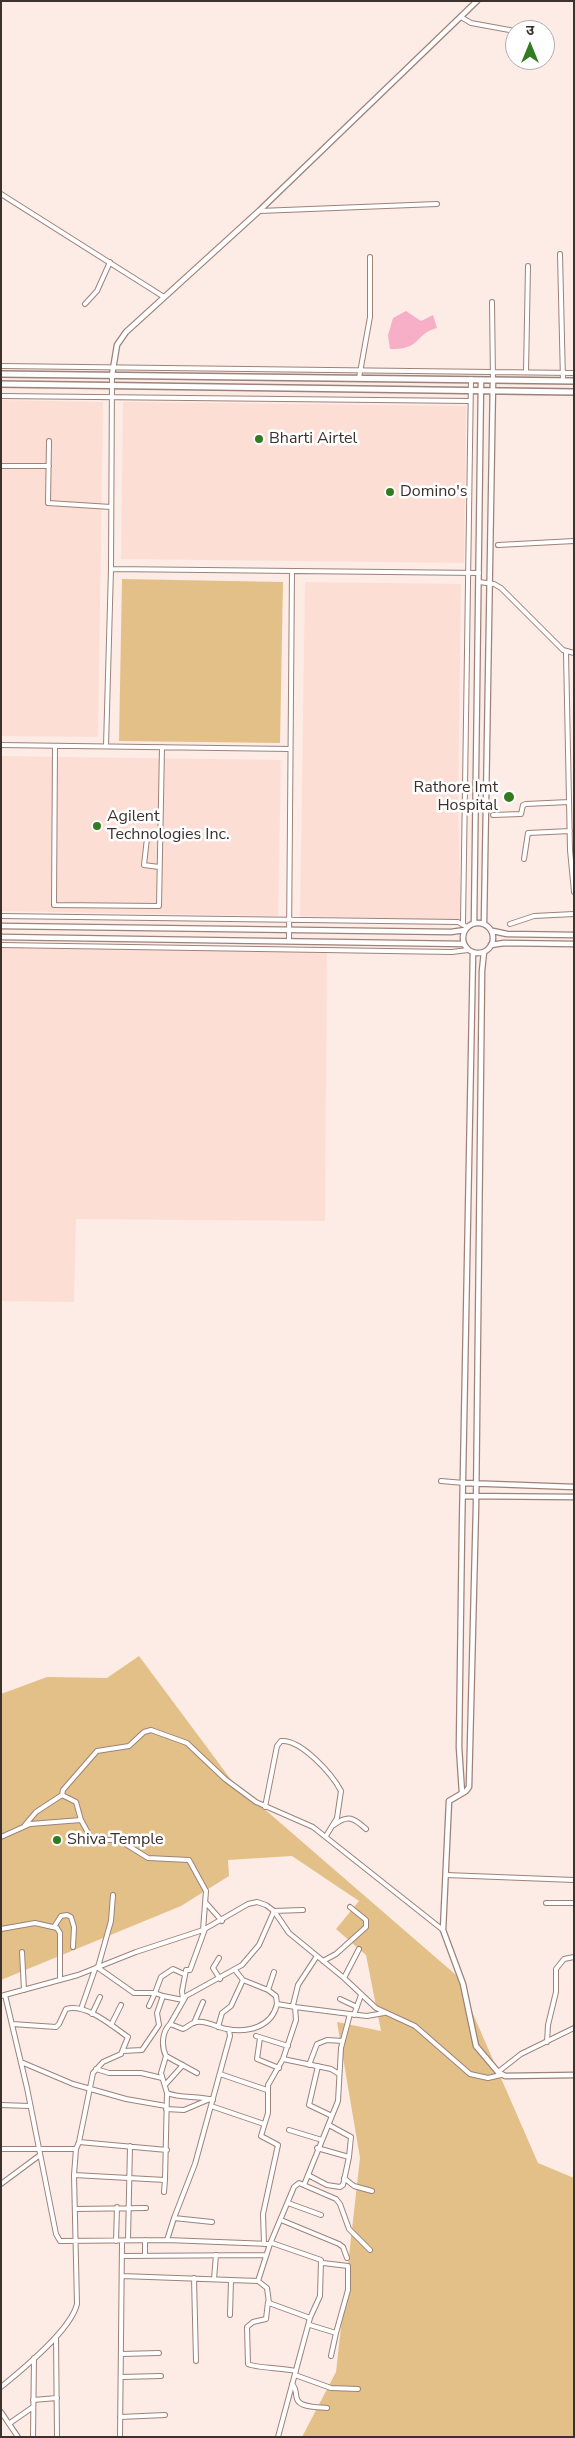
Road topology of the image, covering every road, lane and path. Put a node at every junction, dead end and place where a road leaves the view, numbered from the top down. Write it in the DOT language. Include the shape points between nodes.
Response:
graph roads {
  1 [pos="477,1"];
  2 [pos="461,16"];
  3 [pos="505,29"];
  4 [pos="1,194"];
  5 [pos="437,204"];
  6 [pos="259,211"];
  7 [pos="560,254"];
  8 [pos="370,257"];
  9 [pos="110,262"];
  10 [pos="528,266"];
  11 [pos="164,297"];
  12 [pos="492,302"];
  13 [pos="85,304"];
  14 [pos="1,366"];
  15 [pos="112,366"];
  16 [pos="360,369"];
  17 [pos="492,371"];
  18 [pos="526,372"];
  19 [pos="563,373"];
  20 [pos="574,373"];
  21 [pos="1,374"];
  22 [pos="112,375"];
  23 [pos="359,378"];
  24 [pos="471,379"];
  25 [pos="481,380"];
  26 [pos="493,380"];
  27 [pos="563,381"];
  28 [pos="574,381"];
  29 [pos="1,384"];
  30 [pos="112,385"];
  31 [pos="470,390"];
  32 [pos="481,390"];
  33 [pos="493,390"];
  34 [pos="574,392"];
  35 [pos="1,396"];
  36 [pos="112,398"];
  37 [pos="470,401"];
  38 [pos="49,441"];
  39 [pos="1,466"];
  40 [pos="49,466"];
  41 [pos="111,507"];
  42 [pos="574,541"];
  43 [pos="498,545"];
  44 [pos="111,569"];
  45 [pos="292,571"];
  46 [pos="468,573"];
  47 [pos="479,573"];
  48 [pos="479,582"];
  49 [pos="488,583"];
  50 [pos="566,652"];
  51 [pos="574,652"];
  52 [pos="1,745"];
  53 [pos="55,746"];
  54 [pos="106,746"];
  55 [pos="162,747"];
  56 [pos="290,749"];
  57 [pos="569,802"];
  58 [pos="493,815"];
  59 [pos="571,831"];
  60 [pos="160,834"];
  61 [pos="572,850"];
  62 [pos="524,859"];
  63 [pos="159,866"];
  64 [pos="573,873"];
  65 [pos="574,892"];
  66 [pos="574,914"];
  67 [pos="1,916"];
  68 [pos="289,920"];
  69 [pos="474,923"];
  70 [pos="484,923"];
  71 [pos="510,924"];
  72 [pos="1,926"];
  73 [pos="465,927"];
  74 [pos="289,931"];
  75 [pos="492,931"];
  76 [pos="574,935"];
  77 [pos="1,937"];
  78 [pos="34,937"];
  79 [pos="289,941"];
  80 [pos="464,944"];
  81 [pos="574,944"];
  82 [pos="1,945"];
  83 [pos="34,946"];
  84 [pos="491,946"];
  85 [pos="470,951"];
  86 [pos="484,952"];
  87 [pos="441,1481"];
  88 [pos="464,1483"];
  89 [pos="476,1483"];
  90 [pos="552,1486"];
  91 [pos="574,1487"];
  92 [pos="463,1496"];
  93 [pos="476,1496"];
  94 [pos="552,1497"];
  95 [pos="574,1498"];
  96 [pos="462,1794"];
  97 [pos="62,1795"];
  98 [pos="265,1807"];
  99 [pos="81,1820"];
  100 [pos="25,1826"];
  101 [pos="332,1826"];
  102 [pos="366,1829"];
  103 [pos="326,1836"];
  104 [pos="1,1837"];
  105 [pos="446,1875"];
  106 [pos="574,1880"];
  107 [pos="113,1895"];
  108 [pos="206,1903"];
  109 [pos="546,1903"];
  110 [pos="574,1903"];
  111 [pos="350,1907"];
  112 [pos="303,1910"];
  113 [pos="274,1911"];
  114 [pos="222,1921"];
  115 [pos="54,1927"];
  116 [pos="1,1929"];
  117 [pos="204,1930"];
  118 [pos="443,1930"];
  119 [pos="73,1947"];
  120 [pos="360,1949"];
  121 [pos="22,1952"];
  122 [pos="318,1956"];
  123 [pos="574,1957"];
  124 [pos="219,1958"];
  125 [pos="323,1961"];
  126 [pos="96,1967"];
  127 [pos="235,1970"];
  128 [pos="274,1972"];
  129 [pos="184,1974"];
  130 [pos="344,1978"];
  131 [pos="220,1979"];
  132 [pos="60,1980"];
  133 [pos="243,1980"];
  134 [pos="24,1990"];
  135 [pos="268,1990"];
  136 [pos="155,1993"];
  137 [pos="362,1995"];
  138 [pos="3,1996"];
  139 [pos="163,1996"];
  140 [pos="100,1997"];
  141 [pos="340,1999"];
  142 [pos="183,2000"];
  143 [pos="203,2002"];
  144 [pos="277,2004"];
  145 [pos="121,2005"];
  146 [pos="150,2006"];
  147 [pos="294,2006"];
  148 [pos="357,2007"];
  149 [pos="81,2009"];
  150 [pos="384,2013"];
  151 [pos="92,2014"];
  152 [pos="352,2014"];
  153 [pos="194,2023"];
  154 [pos="12,2024"];
  155 [pos="111,2025"];
  156 [pos="159,2025"];
  157 [pos="168,2026"];
  158 [pos="218,2027"];
  159 [pos="574,2028"];
  160 [pos="229,2030"];
  161 [pos="154,2032"];
  162 [pos="163,2035"];
  163 [pos="342,2041"];
  164 [pos="547,2042"];
  165 [pos="288,2046"];
  166 [pos="123,2051"];
  167 [pos="166,2056"];
  168 [pos="282,2059"];
  169 [pos="21,2062"];
  170 [pos="183,2065"];
  171 [pos="309,2065"];
  172 [pos="318,2066"];
  173 [pos="279,2068"];
  174 [pos="96,2069"];
  175 [pos="197,2073"];
  176 [pos="220,2074"];
  177 [pos="339,2074"];
  178 [pos="500,2074"];
  179 [pos="574,2075"];
  180 [pos="162,2078"];
  181 [pos="165,2085"];
  182 [pos="89,2088"];
  183 [pos="267,2090"];
  184 [pos="167,2093"];
  185 [pos="211,2100"];
  186 [pos="1,2105"];
  187 [pos="30,2106"];
  188 [pos="211,2106"];
  189 [pos="166,2107"];
  190 [pos="332,2116"];
  191 [pos="264,2124"];
  192 [pos="329,2125"];
  193 [pos="289,2130"];
  194 [pos="322,2140"];
  195 [pos="79,2142"];
  196 [pos="130,2146"];
  197 [pos="317,2148"];
  198 [pos="1,2149"];
  199 [pos="76,2149"];
  200 [pos="39,2150"];
  201 [pos="167,2150"];
  202 [pos="40,2155"];
  203 [pos="350,2157"];
  204 [pos="308,2175"];
  205 [pos="74,2176"];
  206 [pos="344,2178"];
  207 [pos="129,2179"];
  208 [pos="165,2180"];
  209 [pos="1,2184"];
  210 [pos="304,2185"];
  211 [pos="372,2191"];
  212 [pos="164,2192"];
  213 [pos="288,2203"];
  214 [pos="117,2207"];
  215 [pos="128,2207"];
  216 [pos="146,2208"];
  217 [pos="76,2209"];
  218 [pos="321,2215"];
  219 [pos="174,2218"];
  220 [pos="281,2220"];
  221 [pos="212,2222"];
  222 [pos="128,2240"];
  223 [pos="145,2240"];
  224 [pos="167,2240"];
  225 [pos="76,2241"];
  226 [pos="116,2241"];
  227 [pos="122,2242"];
  228 [pos="264,2244"];
  229 [pos="271,2244"];
  230 [pos="370,2250"];
  231 [pos="216,2255"];
  232 [pos="266,2255"];
  233 [pos="122,2256"];
  234 [pos="145,2256"];
  235 [pos="347,2258"];
  236 [pos="323,2263"];
  237 [pos="122,2276"];
  238 [pos="194,2278"];
  239 [pos="214,2279"];
  240 [pos="231,2280"];
  241 [pos="258,2281"];
  242 [pos="268,2302"];
  243 [pos="230,2315"];
  244 [pos="310,2318"];
  245 [pos="310,2324"];
  246 [pos="336,2333"];
  247 [pos="56,2337"];
  248 [pos="160,2353"];
  249 [pos="121,2354"];
  250 [pos="331,2356"];
  251 [pos="34,2358"];
  252 [pos="196,2361"];
  253 [pos="295,2373"];
  254 [pos="161,2376"];
  255 [pos="121,2377"];
  256 [pos="292,2384"];
  257 [pos="1,2387"];
  258 [pos="358,2390"];
  259 [pos="57,2398"];
  260 [pos="33,2400"];
  261 [pos="33,2407"];
  262 [pos="327,2408"];
  263 [pos="1,2412"];
  264 [pos="165,2415"];
  265 [pos="120,2417"];
  266 [pos="10,2423"];
  267 [pos="18,2437"];
  268 [pos="33,2437"];
  269 [pos="57,2437"];
  270 [pos="120,2437"];
  271 [pos="278,2437"];
  1 -- 2 [label="street"];
  2 -- 3 [label="street" via="471,23"];
  2 -- 6 [label="street"];
  4 -- 9 [label="street"];
  5 -- 6 [label="street"];
  6 -- 11 [label="street"];
  7 -- 19 [label="street"];
  8 -- 16 [label="street" via="370,317"];
  9 -- 11 [label="street"];
  9 -- 13 [label="street" via="97,292"];
  10 -- 18 [label="street"];
  11 -- 15 [label="street" via="120,338"];
  12 -- 17 [label="street"];
  14 -- 15 [label="street"];
  15 -- 16 [label="street"];
  15 -- 22 [label="street"];
  16 -- 17 [label="street"];
  16 -- 23 [label="street"];
  17 -- 18 [label="street"];
  17 -- 26 [label="street"];
  18 -- 19 [label="street"];
  19 -- 20 [label="street"];
  19 -- 27 [label="street"];
  21 -- 22 [label="main road"];
  22 -- 23 [label="main road"];
  22 -- 30 [label="street"];
  23 -- 24 [label="main road"];
  24 -- 25 [label="main road"];
  24 -- 31 [label="street"];
  25 -- 26 [label="main road"];
  25 -- 32 [label="street"];
  26 -- 27 [label="main road"];
  26 -- 33 [label="street"];
  27 -- 28 [label="main road"];
  29 -- 30 [label="main road"];
  30 -- 31 [label="main road"];
  30 -- 36 [label="street"];
  31 -- 32 [label="main road"];
  31 -- 37 [label="street"];
  32 -- 33 [label="main road"];
  32 -- 47 [label="street"];
  33 -- 34 [label="main road"];
  33 -- 49 [label="street"];
  35 -- 36 [label="street"];
  36 -- 37 [label="street"];
  36 -- 41 [label="street"];
  37 -- 46 [label="street"];
  38 -- 40 [label="street"];
  39 -- 40 [label="street"];
  40 -- 41 [label="street" via="48,503"];
  41 -- 44 [label="street"];
  42 -- 43 [label="street"];
  44 -- 45 [label="street"];
  44 -- 54 [label="street"];
  45 -- 46 [label="street"];
  45 -- 56 [label="street"];
  46 -- 47 [label="street"];
  46 -- 73 [label="street"];
  47 -- 48 [label="street"];
  48 -- 49 [label="street"];
  48 -- 69 [label="street"];
  49 -- 50 [label="street" via="504,590"];
  49 -- 70 [label="street"];
  50 -- 51 [label="street"];
  50 -- 57 [label="street"];
  52 -- 53 [label="street"];
  53 -- 54 [label="street"];
  53 -- 63 [label="street" via="54,905 159,906"];
  54 -- 55 [label="street"];
  55 -- 56 [label="street"];
  55 -- 60 [label="street"];
  56 -- 68 [label="street"];
  57 -- 58 [label="street" via="526,804 520,814"];
  57 -- 59 [label="street"];
  59 -- 61 [label="street"];
  59 -- 62 [label="street" via="528,833"];
  60 -- 63 [label="street"];
  60 -- 63 [label="street" via="147,838 144,866"];
  61 -- 64 [label="street"];
  64 -- 65 [label="street"];
  66 -- 71 [label="street" via="534,916"];
  67 -- 68 [label="street"];
  68 -- 73 [label="street"];
  68 -- 74 [label="street"];
  69 -- 70 [label="street"];
  69 -- 73 [label="street"];
  70 -- 75 [label="street"];
  72 -- 74 [label="street"];
  73 -- 74 [label="street" via="451,932"];
  73 -- 80 [label="street"];
  74 -- 79 [label="street"];
  75 -- 76 [label="street"];
  75 -- 84 [label="street"];
  77 -- 78 [label="street"];
  78 -- 79 [label="street"];
  78 -- 83 [label="street"];
  79 -- 80 [label="street"];
  80 -- 85 [label="street"];
  81 -- 84 [label="street" via="504,943"];
  82 -- 83 [label="street"];
  83 -- 85 [label="street"];
  84 -- 86 [label="street"];
  85 -- 86 [label="street"];
  85 -- 88 [label="street"];
  86 -- 89 [label="street"];
  87 -- 88 [label="street"];
  88 -- 89 [label="street"];
  88 -- 92 [label="street"];
  89 -- 90 [label="street"];
  89 -- 93 [label="street"];
  90 -- 91 [label="street"];
  90 -- 94 [label="street"];
  92 -- 93 [label="street"];
  92 -- 96 [label="street" via="459,1747"];
  93 -- 94 [label="street"];
  93 -- 96 [label="street" via="469,1787"];
  94 -- 95 [label="street"];
  96 -- 105 [label="street" via="450,1801"];
  97 -- 98 [label="street" via="94,1753 129,1746 151,1730 187,1743 225,1779"];
  97 -- 99 [label="street" via="75,1800"];
  97 -- 100 [label="street" via="36,1812"];
  98 -- 101 [label="street" via="277,1746 280,1741 287,1741 321,1764 340,1788 341,1796"];
  98 -- 103 [label="street" via="300,1820"];
  99 -- 100 [label="street"];
  99 -- 108 [label="street" via="92,1840 118,1840 148,1858 189,1860 206,1891"];
  100 -- 104 [label="street"];
  101 -- 102 [label="street" via="352,1817"];
  101 -- 103 [label="street"];
  103 -- 118 [label="street"];
  105 -- 106 [label="street"];
  105 -- 118 [label="street"];
  107 -- 126 [label="street" via="112,1916"];
  108 -- 114 [label="street"];
  108 -- 117 [label="street"];
  109 -- 110 [label="street"];
  111 -- 125 [label="street" via="368,1924 336,1954"];
  112 -- 113 [label="street"];
  113 -- 114 [label="street" via="266,1905 252,1902"];
  113 -- 122 [label="street" via="289,1933"];
  113 -- 127 [label="street" via="259,1945"];
  114 -- 117 [label="street"];
  115 -- 116 [label="street" via="36,1923"];
  115 -- 119 [label="street" via="61,1916 71,1917"];
  115 -- 132 [label="street" via="60,1932"];
  117 -- 126 [label="street"];
  117 -- 129 [label="street" via="190,1970"];
  118 -- 178 [label="street" via="463,1984 476,2046"];
  120 -- 130 [label="street"];
  121 -- 134 [label="street"];
  122 -- 125 [label="street"];
  122 -- 147 [label="street" via="298,1985"];
  123 -- 164 [label="street" via="564,1959 556,1969 556,1992"];
  124 -- 131 [label="street" via="212,1968"];
  125 -- 130 [label="street"];
  126 -- 132 [label="street"];
  126 -- 136 [label="street" via="134,1993"];
  126 -- 149 [label="street"];
  127 -- 131 [label="street"];
  127 -- 133 [label="street"];
  128 -- 135 [label="street"];
  129 -- 136 [label="street" via="171,1969 161,1977"];
  129 -- 142 [label="street"];
  130 -- 137 [label="street"];
  131 -- 142 [label="street"];
  132 -- 134 [label="street"];
  133 -- 135 [label="street"];
  133 -- 158 [label="street" via="231,2006 222,2013"];
  134 -- 138 [label="street"];
  135 -- 144 [label="street" via="275,1995"];
  136 -- 139 [label="street"];
  136 -- 146 [label="street"];
  137 -- 148 [label="street"];
  137 -- 150 [label="street"];
  138 -- 154 [label="street"];
  139 -- 142 [label="street"];
  139 -- 156 [label="street" via="157,2013"];
  140 -- 151 [label="street"];
  141 -- 148 [label="street"];
  142 -- 157 [label="street"];
  143 -- 153 [label="street"];
  144 -- 147 [label="street"];
  144 -- 160 [label="street" via="272,2015 259,2027"];
  145 -- 155 [label="street"];
  147 -- 152 [label="street"];
  147 -- 165 [label="street" via="296,2020"];
  148 -- 152 [label="street"];
  149 -- 151 [label="street"];
  149 -- 154 [label="street" via="66,2009 56,2026"];
  150 -- 152 [label="street"];
  150 -- 178 [label="street" via="415,2026 470,2074 488,2078"];
  151 -- 155 [label="street"];
  152 -- 163 [label="street"];
  153 -- 157 [label="street" via="183,2029"];
  153 -- 158 [label="street"];
  154 -- 169 [label="street"];
  155 -- 166 [label="street" via="128,2037"];
  156 -- 157 [label="street"];
  156 -- 161 [label="street"];
  157 -- 162 [label="street"];
  158 -- 160 [label="street"];
  159 -- 164 [label="street"];
  160 -- 176 [label="street"];
  161 -- 162 [label="street"];
  161 -- 166 [label="street" via="142,2050"];
  162 -- 167 [label="street"];
  163 -- 171 [label="street" via="327,2040 317,2044"];
  163 -- 177 [label="street"];
  164 -- 178 [label="street" via="519,2056"];
  165 -- 168 [label="street"];
  165 -- 173 [label="street" via="258,2037 257,2059"];
  166 -- 174 [label="street"];
  167 -- 170 [label="street"];
  167 -- 180 [label="street"];
  168 -- 171 [label="street"];
  168 -- 173 [label="street"];
  169 -- 182 [label="street"];
  169 -- 187 [label="street"];
  170 -- 175 [label="street"];
  170 -- 181 [label="street"];
  171 -- 172 [label="street"];
  172 -- 177 [label="street"];
  172 -- 190 [label="street" via="309,2105"];
  173 -- 183 [label="street" via="270,2079"];
  174 -- 180 [label="street"];
  174 -- 182 [label="street"];
  176 -- 183 [label="street"];
  176 -- 185 [label="street"];
  177 -- 190 [label="street" via="339,2097"];
  178 -- 179 [label="street" via="511,2078"];
  180 -- 181 [label="street"];
  181 -- 184 [label="street"];
  182 -- 189 [label="street"];
  182 -- 195 [label="street"];
  183 -- 191 [label="street" via="268,2109"];
  184 -- 185 [label="street"];
  184 -- 189 [label="street"];
  185 -- 188 [label="street"];
  185 -- 189 [label="street" via="184,2110"];
  186 -- 187 [label="street"];
  187 -- 200 [label="street"];
  188 -- 191 [label="street"];
  188 -- 219 [label="street" via="196,2164"];
  189 -- 201 [label="street"];
  190 -- 192 [label="street"];
  191 -- 228 [label="street" via="262,2137 278,2145 263,2214"];
  192 -- 194 [label="street"];
  192 -- 203 [label="street" via="352,2138"];
  193 -- 194 [label="street"];
  194 -- 197 [label="street"];
  195 -- 196 [label="street"];
  195 -- 199 [label="street"];
  196 -- 201 [label="street"];
  196 -- 207 [label="street"];
  197 -- 203 [label="street"];
  197 -- 204 [label="street"];
  198 -- 200 [label="street"];
  199 -- 200 [label="street"];
  199 -- 205 [label="street"];
  200 -- 202 [label="street"];
  201 -- 208 [label="street"];
  202 -- 209 [label="street"];
  202 -- 225 [label="street" via="56,2234 60,2241"];
  203 -- 206 [label="street"];
  204 -- 206 [label="street" via="327,2185 340,2187"];
  204 -- 210 [label="street"];
  205 -- 207 [label="street"];
  205 -- 217 [label="street"];
  206 -- 211 [label="street" via="354,2186"];
  207 -- 208 [label="street"];
  207 -- 215 [label="street"];
  208 -- 212 [label="street"];
  210 -- 213 [label="street" via="296,2184"];
  210 -- 230 [label="street" via="336,2200 349,2228"];
  213 -- 218 [label="street"];
  213 -- 220 [label="street"];
  214 -- 215 [label="street"];
  214 -- 217 [label="street"];
  214 -- 226 [label="street"];
  215 -- 216 [label="street"];
  215 -- 222 [label="street"];
  217 -- 225 [label="street"];
  219 -- 221 [label="street"];
  219 -- 224 [label="street"];
  220 -- 229 [label="street"];
  220 -- 235 [label="street" via="339,2244"];
  222 -- 223 [label="street"];
  222 -- 227 [label="street"];
  223 -- 224 [label="street"];
  223 -- 234 [label="street"];
  224 -- 228 [label="street"];
  225 -- 226 [label="street"];
  225 -- 247 [label="street" via="77,2304 72,2320"];
  226 -- 227 [label="street"];
  227 -- 233 [label="street"];
  228 -- 229 [label="street"];
  229 -- 232 [label="street"];
  229 -- 236 [label="street" via="320,2259"];
  231 -- 232 [label="street"];
  231 -- 234 [label="street"];
  231 -- 239 [label="street"];
  232 -- 241 [label="street"];
  233 -- 234 [label="street"];
  233 -- 237 [label="street"];
  236 -- 244 [label="street" via="320,2296"];
  236 -- 246 [label="street" via="348,2266 348,2290"];
  237 -- 238 [label="street"];
  237 -- 249 [label="street"];
  238 -- 239 [label="street"];
  238 -- 252 [label="street"];
  239 -- 240 [label="street"];
  240 -- 241 [label="street"];
  240 -- 243 [label="street"];
  241 -- 242 [label="street" via="267,2288"];
  242 -- 244 [label="street"];
  242 -- 253 [label="street" via="266,2319 253,2322 248,2327 248,2364 274,2366"];
  244 -- 245 [label="street"];
  245 -- 246 [label="street"];
  245 -- 253 [label="street"];
  246 -- 250 [label="street"];
  247 -- 251 [label="street"];
  247 -- 259 [label="street"];
  248 -- 249 [label="street"];
  249 -- 255 [label="street"];
  251 -- 257 [label="street"];
  251 -- 260 [label="street"];
  253 -- 256 [label="street"];
  253 -- 258 [label="street" via="331,2388"];
  254 -- 255 [label="street"];
  255 -- 265 [label="street"];
  256 -- 262 [label="street" via="301,2404"];
  256 -- 271 [label="street"];
  259 -- 260 [label="street"];
  259 -- 269 [label="street"];
  260 -- 261 [label="street"];
  261 -- 266 [label="street"];
  261 -- 268 [label="street"];
  263 -- 266 [label="street"];
  264 -- 265 [label="street"];
  265 -- 270 [label="street"];
  266 -- 267 [label="street"];
}
